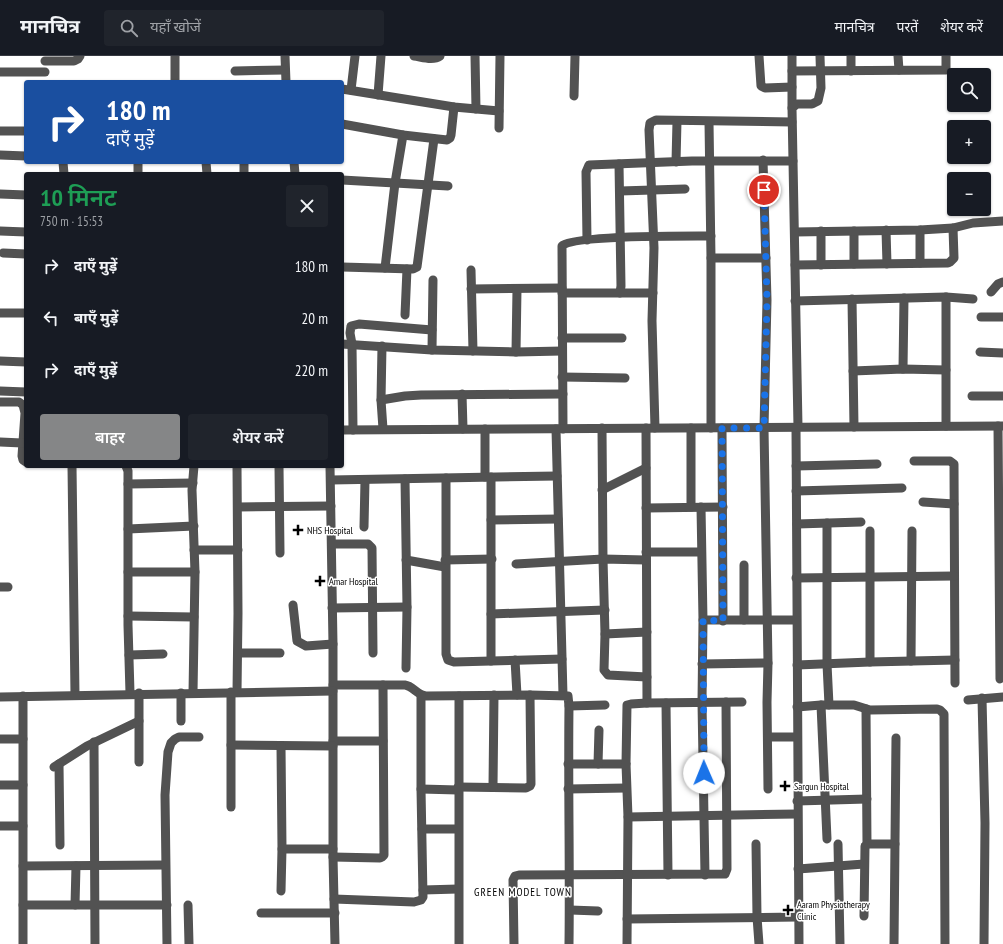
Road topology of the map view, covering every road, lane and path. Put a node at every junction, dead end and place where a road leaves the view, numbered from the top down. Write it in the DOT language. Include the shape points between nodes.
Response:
graph roads {
  1 [pos="80,56"];
  2 [pos="175,56"];
  3 [pos="285,56"];
  4 [pos="355,56"];
  5 [pos="381,56"];
  6 [pos="414,56"];
  7 [pos="440,56"];
  8 [pos="475,56"];
  9 [pos="500,56"];
  10 [pos="575,56"];
  11 [pos="759,56"];
  12 [pos="792,56"];
  13 [pos="820,56"];
  14 [pos="851,56"];
  15 [pos="898,56"];
  16 [pos="946,56"];
  17 [pos="45,58"];
  18 [pos="285,70"];
  19 [pos="898,70"];
  20 [pos="235,71"];
  21 [pos="792,71"];
  22 [pos="820,71"];
  23 [pos="851,71"];
  24 [pos="0,72"];
  25 [pos="45,72"];
  26 [pos="45,80"];
  27 [pos="174,80"];
  28 [pos="286,80"];
  29 [pos="792,87"];
  30 [pos="346,89"];
  31 [pos="378,95"];
  32 [pos="574,96"];
  33 [pos="454,107"];
  34 [pos="792,108"];
  35 [pos="476,109"];
  36 [pos="499,111"];
  37 [pos="677,121"];
  38 [pos="709,122"];
  39 [pos="792,122"];
  40 [pos="344,124"];
  41 [pos="499,128"];
  42 [pos="0,131"];
  43 [pos="24,131"];
  44 [pos="403,135"];
  45 [pos="434,139"];
  46 [pos="0,155"];
  47 [pos="24,156"];
  48 [pos="763,160"];
  49 [pos="710,161"];
  50 [pos="793,161"];
  51 [pos="676,162"];
  52 [pos="651,163"];
  53 [pos="619,164"];
  54 [pos="344,180"];
  55 [pos="395,183"];
  56 [pos="427,186"];
  57 [pos="448,186"];
  58 [pos="685,189"];
  59 [pos="652,190"];
  60 [pos="620,191"];
  61 [pos="0,194"];
  62 [pos="24,195"];
  63 [pos="1003,221"];
  64 [pos="953,228"];
  65 [pos="886,230"];
  66 [pos="920,230"];
  67 [pos="0,231"];
  68 [pos="854,231"];
  69 [pos="24,232"];
  70 [pos="794,232"];
  71 [pos="821,232"];
  72 [pos="654,236"];
  73 [pos="711,236"];
  74 [pos="620,238"];
  75 [pos="587,240"];
  76 [pos="4,253"];
  77 [pos="24,254"];
  78 [pos="711,258"];
  79 [pos="766,258"];
  80 [pos="920,263"];
  81 [pos="854,264"];
  82 [pos="887,264"];
  83 [pos="795,265"];
  84 [pos="820,265"];
  85 [pos="344,267"];
  86 [pos="385,268"];
  87 [pos="407,269"];
  88 [pos="471,270"];
  89 [pos="433,280"];
  90 [pos="1003,282"];
  91 [pos="471,289"];
  92 [pos="517,289"];
  93 [pos="562,290"];
  94 [pos="991,292"];
  95 [pos="620,293"];
  96 [pos="653,293"];
  97 [pos="946,297"];
  98 [pos="904,298"];
  99 [pos="852,299"];
  100 [pos="973,299"];
  101 [pos="795,301"];
  102 [pos="0,313"];
  103 [pos="24,313"];
  104 [pos="405,315"];
  105 [pos="981,317"];
  106 [pos="1003,317"];
  107 [pos="432,330"];
  108 [pos="562,338"];
  109 [pos="622,338"];
  110 [pos="344,344"];
  111 [pos="352,344"];
  112 [pos="382,346"];
  113 [pos="432,350"];
  114 [pos="473,351"];
  115 [pos="562,351"];
  116 [pos="516,352"];
  117 [pos="980,352"];
  118 [pos="1003,353"];
  119 [pos="0,361"];
  120 [pos="24,362"];
  121 [pos="903,369"];
  122 [pos="946,370"];
  123 [pos="853,371"];
  124 [pos="562,378"];
  125 [pos="624,378"];
  126 [pos="0,391"];
  127 [pos="24,392"];
  128 [pos="462,394"];
  129 [pos="563,394"];
  130 [pos="972,396"];
  131 [pos="1003,396"];
  132 [pos="381,400"];
  133 [pos="0,402"];
  134 [pos="24,410"];
  135 [pos="24,423"];
  136 [pos="946,426"];
  137 [pos="1001,426"];
  138 [pos="797,427"];
  139 [pos="854,427"];
  140 [pos="602,428"];
  141 [pos="650,428"];
  142 [pos="691,428"];
  143 [pos="711,428"];
  144 [pos="722,428"];
  145 [pos="764,428"];
  146 [pos="383,429"];
  147 [pos="463,429"];
  148 [pos="485,429"];
  149 [pos="559,429"];
  150 [pos="344,430"];
  151 [pos="353,430"];
  152 [pos="0,442"];
  153 [pos="22,443"];
  154 [pos="24,461"];
  155 [pos="914,461"];
  156 [pos="877,464"];
  157 [pos="796,466"];
  158 [pos="72,468"];
  159 [pos="127,468"];
  160 [pos="194,468"];
  161 [pos="237,468"];
  162 [pos="279,468"];
  163 [pos="330,468"];
  164 [pos="646,468"];
  165 [pos="557,476"];
  166 [pos="488,477"];
  167 [pos="446,478"];
  168 [pos="405,479"];
  169 [pos="331,480"];
  170 [pos="365,480"];
  171 [pos="193,483"];
  172 [pos="128,484"];
  173 [pos="902,488"];
  174 [pos="602,490"];
  175 [pos="796,491"];
  176 [pos="923,502"];
  177 [pos="954,504"];
  178 [pos="280,506"];
  179 [pos="331,506"];
  180 [pos="238,507"];
  181 [pos="692,507"];
  182 [pos="701,507"];
  183 [pos="723,507"];
  184 [pos="646,508"];
  185 [pos="558,519"];
  186 [pos="491,520"];
  187 [pos="861,522"];
  188 [pos="1001,522"];
  189 [pos="797,524"];
  190 [pos="827,524"];
  191 [pos="194,526"];
  192 [pos="364,527"];
  193 [pos="128,529"];
  194 [pos="870,531"];
  195 [pos="912,531"];
  196 [pos="332,544"];
  197 [pos="194,550"];
  198 [pos="238,550"];
  199 [pos="702,552"];
  200 [pos="280,553"];
  201 [pos="646,556"];
  202 [pos="492,559"];
  203 [pos="603,559"];
  204 [pos="406,560"];
  205 [pos="559,562"];
  206 [pos="445,563"];
  207 [pos="516,564"];
  208 [pos="744,566"];
  209 [pos="128,572"];
  210 [pos="195,572"];
  211 [pos="911,576"];
  212 [pos="954,576"];
  213 [pos="869,577"];
  214 [pos="796,578"];
  215 [pos="827,578"];
  216 [pos="293,605"];
  217 [pos="407,606"];
  218 [pos="373,607"];
  219 [pos="332,608"];
  220 [pos="605,610"];
  221 [pos="560,612"];
  222 [pos="491,614"];
  223 [pos="128,616"];
  224 [pos="194,617"];
  225 [pos="703,620"];
  226 [pos="744,620"];
  227 [pos="767,620"];
  228 [pos="796,620"];
  229 [pos="723,621"];
  230 [pos="1002,626"];
  231 [pos="647,632"];
  232 [pos="605,634"];
  233 [pos="333,644"];
  234 [pos="373,652"];
  235 [pos="238,653"];
  236 [pos="280,653"];
  237 [pos="163,654"];
  238 [pos="129,655"];
  239 [pos="562,659"];
  240 [pos="515,660"];
  241 [pos="955,660"];
  242 [pos="491,661"];
  243 [pos="911,661"];
  244 [pos="870,662"];
  245 [pos="768,663"];
  246 [pos="702,664"];
  247 [pos="827,664"];
  248 [pos="797,665"];
  249 [pos="406,668"];
  250 [pos="647,677"];
  251 [pos="1000,680"];
  252 [pos="955,683"];
  253 [pos="383,684"];
  254 [pos="333,688"];
  255 [pos="234,692"];
  256 [pos="134,693"];
  257 [pos="181,693"];
  258 [pos="193,693"];
  259 [pos="75,695"];
  260 [pos="494,695"];
  261 [pos="517,695"];
  262 [pos="530,695"];
  263 [pos="563,695"];
  264 [pos="23,696"];
  265 [pos="421,696"];
  266 [pos="459,696"];
  267 [pos="0,697"];
  268 [pos="1003,697"];
  269 [pos="982,698"];
  270 [pos="968,700"];
  271 [pos="702,702"];
  272 [pos="726,702"];
  273 [pos="742,702"];
  274 [pos="647,703"];
  275 [pos="666,703"];
  276 [pos="605,705"];
  277 [pos="825,705"];
  278 [pos="569,706"];
  279 [pos="797,707"];
  280 [pos="866,709"];
  281 [pos="140,721"];
  282 [pos="181,722"];
  283 [pos="599,730"];
  284 [pos="199,737"];
  285 [pos="768,737"];
  286 [pos="797,737"];
  287 [pos="896,738"];
  288 [pos="0,739"];
  289 [pos="23,739"];
  290 [pos="383,741"];
  291 [pos="94,742"];
  292 [pos="333,743"];
  293 [pos="231,745"];
  294 [pos="281,746"];
  295 [pos="139,762"];
  296 [pos="568,764"];
  297 [pos="598,764"];
  298 [pos="626,764"];
  299 [pos="0,785"];
  300 [pos="23,785"];
  301 [pos="493,787"];
  302 [pos="458,788"];
  303 [pos="626,788"];
  304 [pos="421,789"];
  305 [pos="568,789"];
  306 [pos="768,789"];
  307 [pos="867,799"];
  308 [pos="825,800"];
  309 [pos="797,801"];
  310 [pos="231,807"];
  311 [pos="798,814"];
  312 [pos="667,816"];
  313 [pos="704,816"];
  314 [pos="726,816"];
  315 [pos="628,817"];
  316 [pos="0,826"];
  317 [pos="23,826"];
  318 [pos="422,829"];
  319 [pos="458,829"];
  320 [pos="827,839"];
  321 [pos="756,844"];
  322 [pos="838,844"];
  323 [pos="867,844"];
  324 [pos="895,844"];
  325 [pos="60,845"];
  326 [pos="282,849"];
  327 [pos="333,853"];
  328 [pos="864,864"];
  329 [pos="165,865"];
  330 [pos="23,866"];
  331 [pos="76,866"];
  332 [pos="94,867"];
  333 [pos="839,867"];
  334 [pos="798,869"];
  335 [pos="627,874"];
  336 [pos="668,875"];
  337 [pos="706,875"];
  338 [pos="570,876"];
  339 [pos="458,889"];
  340 [pos="423,890"];
  341 [pos="281,891"];
  342 [pos="334,899"];
  343 [pos="23,905"];
  344 [pos="75,905"];
  345 [pos="94,905"];
  346 [pos="167,905"];
  347 [pos="188,905"];
  348 [pos="570,910"];
  349 [pos="598,911"];
  350 [pos="262,913"];
  351 [pos="335,913"];
  352 [pos="864,916"];
  353 [pos="757,917"];
  354 [pos="798,917"];
  355 [pos="627,919"];
  356 [pos="23,944"];
  357 [pos="94,944"];
  358 [pos="167,944"];
  359 [pos="189,944"];
  360 [pos="335,944"];
  361 [pos="458,944"];
  362 [pos="514,944"];
  363 [pos="569,944"];
  364 [pos="627,944"];
  365 [pos="759,944"];
  366 [pos="798,944"];
  367 [pos="840,944"];
  368 [pos="894,944"];
  369 [pos="945,944"];
  370 [pos="984,944"];
  1 -- 17 [label="street" via="74,61"];
  2 -- 27 [label="street"];
  3 -- 18 [label="street"];
  4 -- 30 [label="street"];
  5 -- 31 [label="street"];
  6 -- 7 [label="street"];
  8 -- 35 [label="street"];
  9 -- 36 [label="street"];
  10 -- 32 [label="street"];
  11 -- 29 [label="street" via="760,86"];
  12 -- 21 [label="street"];
  13 -- 22 [label="street"];
  14 -- 23 [label="street"];
  15 -- 19 [label="street"];
  16 -- 19 [label="street" via="946,70"];
  17 -- 25 [label="street"];
  18 -- 20 [label="street"];
  18 -- 28 [label="street"];
  19 -- 23 [label="street"];
  21 -- 22 [label="street"];
  21 -- 29 [label="street"];
  22 -- 23 [label="street"];
  22 -- 34 [label="street" via="821,88 818,101 812,104 797,104"];
  24 -- 25 [label="street"];
  25 -- 26 [label="street"];
  29 -- 34 [label="street"];
  30 -- 31 [label="street"];
  31 -- 33 [label="street"];
  33 -- 35 [label="street"];
  33 -- 45 [label="street" via="450,138"];
  34 -- 39 [label="street"];
  35 -- 36 [label="street"];
  36 -- 41 [label="street"];
  37 -- 38 [label="street"];
  37 -- 51 [label="street"];
  37 -- 52 [label="street" via="656,120 650,123"];
  38 -- 39 [label="street"];
  38 -- 49 [label="street"];
  39 -- 50 [label="street"];
  40 -- 44 [label="street"];
  42 -- 43 [label="street"];
  44 -- 45 [label="street"];
  44 -- 55 [label="street"];
  45 -- 56 [label="street"];
  46 -- 47 [label="street"];
  48 -- 49 [label="street"];
  48 -- 50 [label="street"];
  48 -- 79 [label="street"];
  49 -- 51 [label="street"];
  49 -- 73 [label="street"];
  50 -- 70 [label="street"];
  51 -- 52 [label="street"];
  52 -- 53 [label="street"];
  52 -- 59 [label="street"];
  53 -- 60 [label="street"];
  53 -- 75 [label="street" via="588,167"];
  54 -- 55 [label="street"];
  55 -- 56 [label="street"];
  55 -- 86 [label="street"];
  56 -- 57 [label="street"];
  56 -- 87 [label="street" via="418,264 416,268"];
  58 -- 59 [label="street"];
  59 -- 60 [label="street"];
  59 -- 72 [label="street"];
  60 -- 74 [label="street"];
  61 -- 62 [label="street"];
  63 -- 64 [label="street" via="973,223"];
  64 -- 66 [label="street"];
  64 -- 80 [label="street" via="953,260 948,263"];
  65 -- 66 [label="street"];
  65 -- 68 [label="street"];
  65 -- 82 [label="street"];
  66 -- 80 [label="street"];
  67 -- 69 [label="street"];
  68 -- 71 [label="street"];
  68 -- 81 [label="street"];
  70 -- 71 [label="street"];
  70 -- 83 [label="street"];
  71 -- 84 [label="street"];
  72 -- 73 [label="street"];
  72 -- 74 [label="street"];
  72 -- 96 [label="street"];
  73 -- 78 [label="street"];
  74 -- 75 [label="street"];
  74 -- 95 [label="street"];
  75 -- 93 [label="street" via="567,242 562,246"];
  76 -- 77 [label="street"];
  78 -- 79 [label="street"];
  78 -- 143 [label="street"];
  79 -- 145 [label="street"];
  80 -- 82 [label="street"];
  81 -- 82 [label="street"];
  81 -- 84 [label="street"];
  83 -- 84 [label="street"];
  83 -- 101 [label="street"];
  85 -- 86 [label="street"];
  86 -- 87 [label="street"];
  87 -- 104 [label="street"];
  88 -- 91 [label="street"];
  89 -- 107 [label="street"];
  90 -- 94 [label="street"];
  91 -- 92 [label="street"];
  91 -- 114 [label="street"];
  92 -- 93 [label="street"];
  92 -- 116 [label="street"];
  93 -- 95 [label="street"];
  93 -- 108 [label="street"];
  95 -- 96 [label="street"];
  96 -- 141 [label="street"];
  97 -- 98 [label="street"];
  97 -- 100 [label="street"];
  97 -- 122 [label="street"];
  98 -- 99 [label="street"];
  98 -- 121 [label="street"];
  99 -- 101 [label="street"];
  99 -- 123 [label="street"];
  101 -- 138 [label="street"];
  102 -- 103 [label="street"];
  105 -- 106 [label="street"];
  107 -- 111 [label="street" via="359,324 351,326"];
  107 -- 113 [label="street"];
  108 -- 109 [label="street"];
  108 -- 115 [label="street"];
  110 -- 111 [label="street"];
  111 -- 112 [label="street"];
  111 -- 151 [label="street"];
  112 -- 113 [label="street"];
  112 -- 132 [label="street"];
  113 -- 114 [label="street"];
  114 -- 116 [label="street"];
  115 -- 116 [label="street"];
  115 -- 124 [label="street"];
  117 -- 118 [label="street"];
  119 -- 120 [label="street"];
  121 -- 122 [label="street"];
  121 -- 123 [label="street"];
  122 -- 136 [label="street"];
  123 -- 139 [label="street"];
  124 -- 125 [label="street"];
  124 -- 129 [label="street"];
  126 -- 127 [label="street"];
  128 -- 129 [label="street"];
  128 -- 132 [label="street" via="413,395"];
  128 -- 147 [label="street"];
  129 -- 149 [label="street"];
  130 -- 131 [label="street"];
  132 -- 146 [label="street"];
  133 -- 134 [label="street" via="22,403"];
  135 -- 153 [label="street"];
  136 -- 137 [label="street"];
  136 -- 139 [label="street"];
  137 -- 188 [label="street"];
  138 -- 139 [label="street"];
  138 -- 145 [label="street"];
  138 -- 157 [label="street"];
  140 -- 141 [label="street"];
  140 -- 149 [label="street"];
  140 -- 174 [label="street"];
  141 -- 142 [label="street"];
  141 -- 164 [label="street"];
  142 -- 143 [label="street"];
  142 -- 181 [label="street"];
  143 -- 144 [label="street"];
  144 -- 145 [label="street"];
  144 -- 183 [label="street"];
  145 -- 227 [label="street"];
  146 -- 147 [label="street"];
  146 -- 151 [label="street"];
  147 -- 148 [label="street"];
  148 -- 149 [label="street"];
  148 -- 166 [label="street"];
  149 -- 165 [label="street"];
  150 -- 151 [label="street"];
  152 -- 153 [label="street"];
  153 -- 154 [label="street"];
  155 -- 177 [label="street" via="952,462"];
  156 -- 157 [label="street"];
  157 -- 175 [label="street"];
  158 -- 259 [label="street"];
  159 -- 172 [label="street"];
  160 -- 171 [label="street"];
  161 -- 180 [label="street"];
  162 -- 178 [label="street"];
  163 -- 169 [label="street"];
  164 -- 174 [label="street"];
  164 -- 184 [label="street"];
  165 -- 166 [label="street"];
  165 -- 185 [label="street"];
  166 -- 167 [label="street"];
  166 -- 186 [label="street"];
  167 -- 168 [label="street"];
  167 -- 206 [label="street"];
  168 -- 170 [label="street"];
  168 -- 204 [label="street"];
  169 -- 170 [label="street"];
  169 -- 179 [label="street"];
  170 -- 192 [label="street"];
  171 -- 172 [label="street"];
  171 -- 191 [label="street"];
  172 -- 193 [label="street"];
  173 -- 175 [label="street"];
  174 -- 203 [label="street"];
  175 -- 189 [label="street"];
  176 -- 177 [label="street"];
  177 -- 212 [label="street"];
  178 -- 179 [label="street"];
  178 -- 180 [label="street"];
  178 -- 200 [label="street"];
  179 -- 196 [label="street"];
  180 -- 198 [label="street"];
  181 -- 182 [label="street"];
  181 -- 184 [label="street"];
  182 -- 183 [label="street"];
  182 -- 199 [label="street"];
  183 -- 229 [label="street"];
  184 -- 201 [label="street"];
  185 -- 186 [label="street"];
  185 -- 205 [label="street"];
  186 -- 202 [label="street"];
  187 -- 190 [label="street"];
  188 -- 230 [label="street"];
  189 -- 190 [label="street"];
  189 -- 214 [label="street"];
  190 -- 215 [label="street"];
  191 -- 193 [label="street"];
  191 -- 197 [label="street"];
  193 -- 209 [label="street"];
  194 -- 213 [label="street"];
  195 -- 211 [label="street"];
  196 -- 218 [label="street" via="368,544 372,548"];
  196 -- 219 [label="street"];
  197 -- 198 [label="street"];
  197 -- 210 [label="street"];
  198 -- 235 [label="street"];
  199 -- 201 [label="street"];
  199 -- 225 [label="street"];
  201 -- 203 [label="street"];
  201 -- 231 [label="street"];
  202 -- 206 [label="street"];
  202 -- 222 [label="street"];
  203 -- 205 [label="street"];
  203 -- 220 [label="street"];
  204 -- 206 [label="street"];
  204 -- 217 [label="street"];
  205 -- 207 [label="street"];
  205 -- 221 [label="street"];
  206 -- 242 [label="street" via="446,658 454,662"];
  208 -- 226 [label="street"];
  209 -- 210 [label="street"];
  209 -- 223 [label="street"];
  210 -- 224 [label="street"];
  211 -- 212 [label="street"];
  211 -- 213 [label="street"];
  211 -- 243 [label="street"];
  212 -- 241 [label="street"];
  213 -- 215 [label="street"];
  213 -- 244 [label="street"];
  214 -- 215 [label="street"];
  214 -- 228 [label="street"];
  215 -- 247 [label="street"];
  216 -- 233 [label="street" via="295,634 300,644"];
  217 -- 218 [label="street"];
  217 -- 249 [label="street"];
  218 -- 219 [label="street"];
  218 -- 234 [label="street"];
  219 -- 233 [label="street"];
  220 -- 221 [label="street"];
  220 -- 232 [label="street"];
  221 -- 222 [label="street"];
  221 -- 239 [label="street"];
  222 -- 242 [label="street"];
  223 -- 224 [label="street"];
  223 -- 238 [label="street"];
  224 -- 258 [label="street"];
  225 -- 229 [label="street"];
  225 -- 246 [label="street"];
  226 -- 227 [label="street"];
  226 -- 229 [label="street"];
  227 -- 228 [label="street"];
  227 -- 245 [label="street"];
  228 -- 248 [label="street"];
  230 -- 251 [label="street"];
  231 -- 232 [label="street"];
  231 -- 250 [label="street"];
  232 -- 250 [label="street" via="606,673 612,676"];
  233 -- 254 [label="street"];
  235 -- 236 [label="street"];
  235 -- 255 [label="street"];
  237 -- 238 [label="street"];
  238 -- 256 [label="street"];
  239 -- 240 [label="street"];
  239 -- 263 [label="street"];
  240 -- 242 [label="street"];
  240 -- 261 [label="street"];
  241 -- 243 [label="street"];
  241 -- 252 [label="street"];
  243 -- 244 [label="street"];
  244 -- 247 [label="street"];
  245 -- 246 [label="street"];
  245 -- 285 [label="street"];
  246 -- 271 [label="street"];
  247 -- 248 [label="street"];
  247 -- 277 [label="street"];
  248 -- 279 [label="street"];
  250 -- 274 [label="street"];
  253 -- 254 [label="street"];
  253 -- 265 [label="street" via="408,685"];
  253 -- 290 [label="street"];
  254 -- 255 [label="street"];
  254 -- 292 [label="street"];
  255 -- 258 [label="street"];
  255 -- 293 [label="street"];
  256 -- 257 [label="street"];
  256 -- 259 [label="street"];
  256 -- 281 [label="street"];
  257 -- 258 [label="street"];
  257 -- 282 [label="street"];
  259 -- 264 [label="street"];
  260 -- 261 [label="street"];
  260 -- 266 [label="street"];
  260 -- 301 [label="street"];
  261 -- 262 [label="street"];
  262 -- 263 [label="street"];
  262 -- 301 [label="street" via="530,786"];
  263 -- 278 [label="street" via="568,697"];
  264 -- 267 [label="street"];
  264 -- 289 [label="street"];
  265 -- 266 [label="street"];
  265 -- 304 [label="street"];
  266 -- 302 [label="street"];
  268 -- 269 [label="street"];
  269 -- 270 [label="street"];
  269 -- 370 [label="street"];
  271 -- 272 [label="street"];
  271 -- 275 [label="street"];
  271 -- 313 [label="street"];
  272 -- 273 [label="street"];
  272 -- 314 [label="street"];
  274 -- 275 [label="street"];
  274 -- 298 [label="street" via="629,704 627,707"];
  275 -- 312 [label="street"];
  276 -- 278 [label="street"];
  277 -- 279 [label="street"];
  277 -- 280 [label="street" via="854,705"];
  277 -- 308 [label="street"];
  278 -- 296 [label="street"];
  279 -- 286 [label="street"];
  280 -- 307 [label="street"];
  280 -- 369 [label="street" via="937,709 944,714"];
  281 -- 291 [label="street"];
  281 -- 295 [label="street"];
  283 -- 297 [label="street"];
  284 -- 329 [label="street" via="179,737 169,748 165,795"];
  285 -- 286 [label="street"];
  285 -- 306 [label="street"];
  286 -- 309 [label="street"];
  287 -- 324 [label="street"];
  288 -- 289 [label="street"];
  289 -- 300 [label="street"];
  290 -- 292 [label="street"];
  290 -- 327 [label="street" via="384,855 380,858"];
  291 -- 325 [label="street" via="57,766"];
  291 -- 332 [label="street"];
  292 -- 294 [label="street"];
  292 -- 327 [label="street"];
  293 -- 294 [label="street"];
  293 -- 310 [label="street"];
  294 -- 326 [label="street"];
  296 -- 297 [label="street"];
  296 -- 305 [label="street"];
  297 -- 298 [label="street"];
  298 -- 303 [label="street"];
  299 -- 300 [label="street"];
  300 -- 317 [label="street"];
  301 -- 302 [label="street"];
  302 -- 304 [label="street"];
  302 -- 319 [label="street"];
  303 -- 305 [label="street"];
  303 -- 315 [label="street"];
  304 -- 318 [label="street"];
  305 -- 338 [label="street"];
  307 -- 308 [label="street"];
  307 -- 323 [label="street"];
  308 -- 309 [label="street"];
  308 -- 320 [label="street"];
  309 -- 311 [label="street"];
  311 -- 314 [label="street"];
  311 -- 334 [label="street"];
  312 -- 313 [label="street"];
  312 -- 315 [label="street"];
  312 -- 336 [label="street"];
  313 -- 314 [label="street"];
  313 -- 337 [label="street"];
  314 -- 337 [label="street" via="727,872 722,875"];
  315 -- 335 [label="street"];
  316 -- 317 [label="street"];
  317 -- 330 [label="street"];
  318 -- 319 [label="street"];
  318 -- 340 [label="street"];
  319 -- 339 [label="street"];
  321 -- 353 [label="street"];
  322 -- 333 [label="street"];
  323 -- 324 [label="street"];
  323 -- 328 [label="street"];
  324 -- 368 [label="street"];
  326 -- 327 [label="street"];
  326 -- 341 [label="street"];
  327 -- 342 [label="street"];
  328 -- 333 [label="street"];
  328 -- 352 [label="street"];
  329 -- 332 [label="street"];
  329 -- 346 [label="street"];
  330 -- 331 [label="street"];
  330 -- 343 [label="street"];
  331 -- 332 [label="street"];
  331 -- 344 [label="street"];
  332 -- 345 [label="street"];
  333 -- 334 [label="street"];
  333 -- 367 [label="street"];
  334 -- 354 [label="street"];
  335 -- 336 [label="street"];
  335 -- 338 [label="street"];
  335 -- 355 [label="street"];
  336 -- 337 [label="street"];
  338 -- 348 [label="street"];
  338 -- 362 [label="street" via="514,876"];
  339 -- 340 [label="street"];
  339 -- 361 [label="street"];
  340 -- 342 [label="street" via="421,900 414,902"];
  342 -- 351 [label="street"];
  343 -- 344 [label="street"];
  343 -- 356 [label="street"];
  344 -- 345 [label="street"];
  345 -- 346 [label="street"];
  345 -- 357 [label="street"];
  346 -- 358 [label="street"];
  347 -- 359 [label="street"];
  348 -- 349 [label="street"];
  348 -- 363 [label="street"];
  350 -- 351 [label="street"];
  351 -- 360 [label="street"];
  353 -- 354 [label="street"];
  353 -- 355 [label="street"];
  353 -- 365 [label="street"];
  354 -- 366 [label="street"];
  355 -- 364 [label="street"];
}
